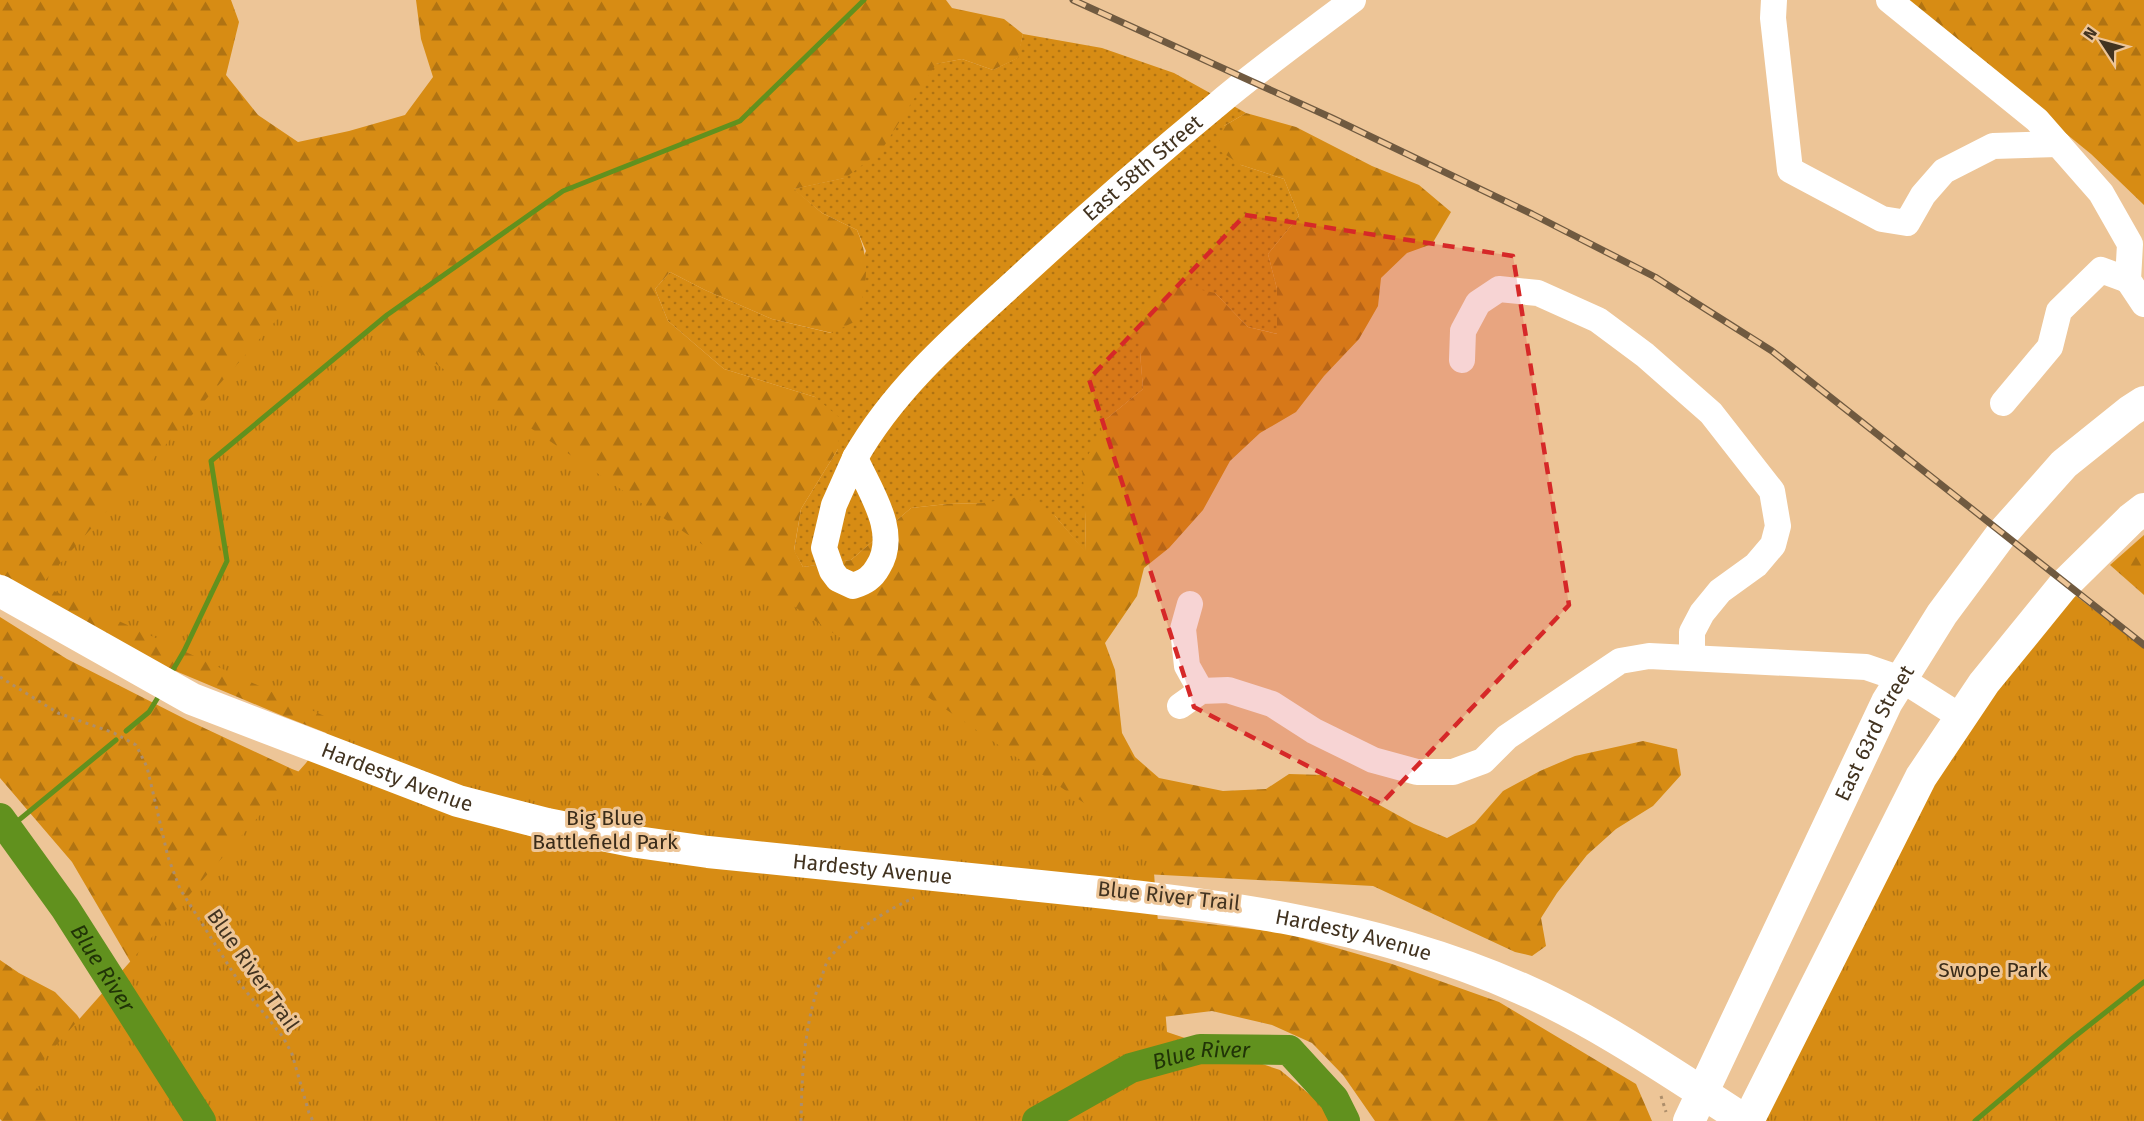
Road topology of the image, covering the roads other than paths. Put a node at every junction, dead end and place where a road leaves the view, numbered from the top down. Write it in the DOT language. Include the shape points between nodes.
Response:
graph roads {
  1 [pos="1353,0"];
  2 [pos="1773,0"];
  3 [pos="1889,0"];
  4 [pos="2058,144"];
  5 [pos="2128,280"];
  6 [pos="2144,304"];
  7 [pos="1462,360"];
  8 [pos="2144,402"];
  9 [pos="2003,403"];
  10 [pos="855,458"];
  11 [pos="2144,509"];
  12 [pos="0,591"];
  13 [pos="1190,604"];
  14 [pos="1692,658"];
  15 [pos="1901,679"];
  16 [pos="1201,691"];
  17 [pos="1180,706"];
  18 [pos="1961,717"];
  19 [pos="1702,1093"];
  20 [pos="1678,1120"];
  21 [pos="1747,1121"];
  1 -- 10 [label="street, East 58th Street" via="1220,101 982,312 896,396"];
  2 -- 4 [label="street" via="1790,170 1882,219 1907,223 1923,195 1944,171 1993,146"];
  3 -- 4 [label="street" via="2037,120"];
  4 -- 5 [label="street" via="2101,193 2130,244"];
  5 -- 6 [label="street"];
  5 -- 9 [label="street" via="2101,270 2059,311 2050,347"];
  7 -- 14 [label="street" via="1463,331 1478,303 1500,289 1538,293 1598,320 1644,355 1711,413 1772,491 1778,526 1773,545 1702,612 1692,632"];
  8 -- 15 [label="main road, East 63rd Street" via="2064,464 2000,536 1942,614"];
  11 -- 18 [label="main road" via="2063,586"];
  12 -- 19 [label="main road, Hardesty Avenue" via="192,699 458,801 637,842 1180,900 1343,930 1434,956 1520,988 1610,1034"];
  13 -- 16 [label="street" via="1183,629 1187,666"];
  14 -- 15 [label="street" via="1866,667"];
  14 -- 16 [label="street" via="1649,656 1620,661 1516,730 1483,760 1453,772 1418,772 1373,760 1314,731 1272,704 1228,690"];
  15 -- 18 [label="street"];
  15 -- 19 [label="main road, East 63rd Street"];
  16 -- 17 [label="street"];
  18 -- 21 [label="main road" via="1922,777"];
  19 -- 20 [label="main road, East 63rd Street"];
  19 -- 21 [label="main road, Hardesty Avenue"];
}
